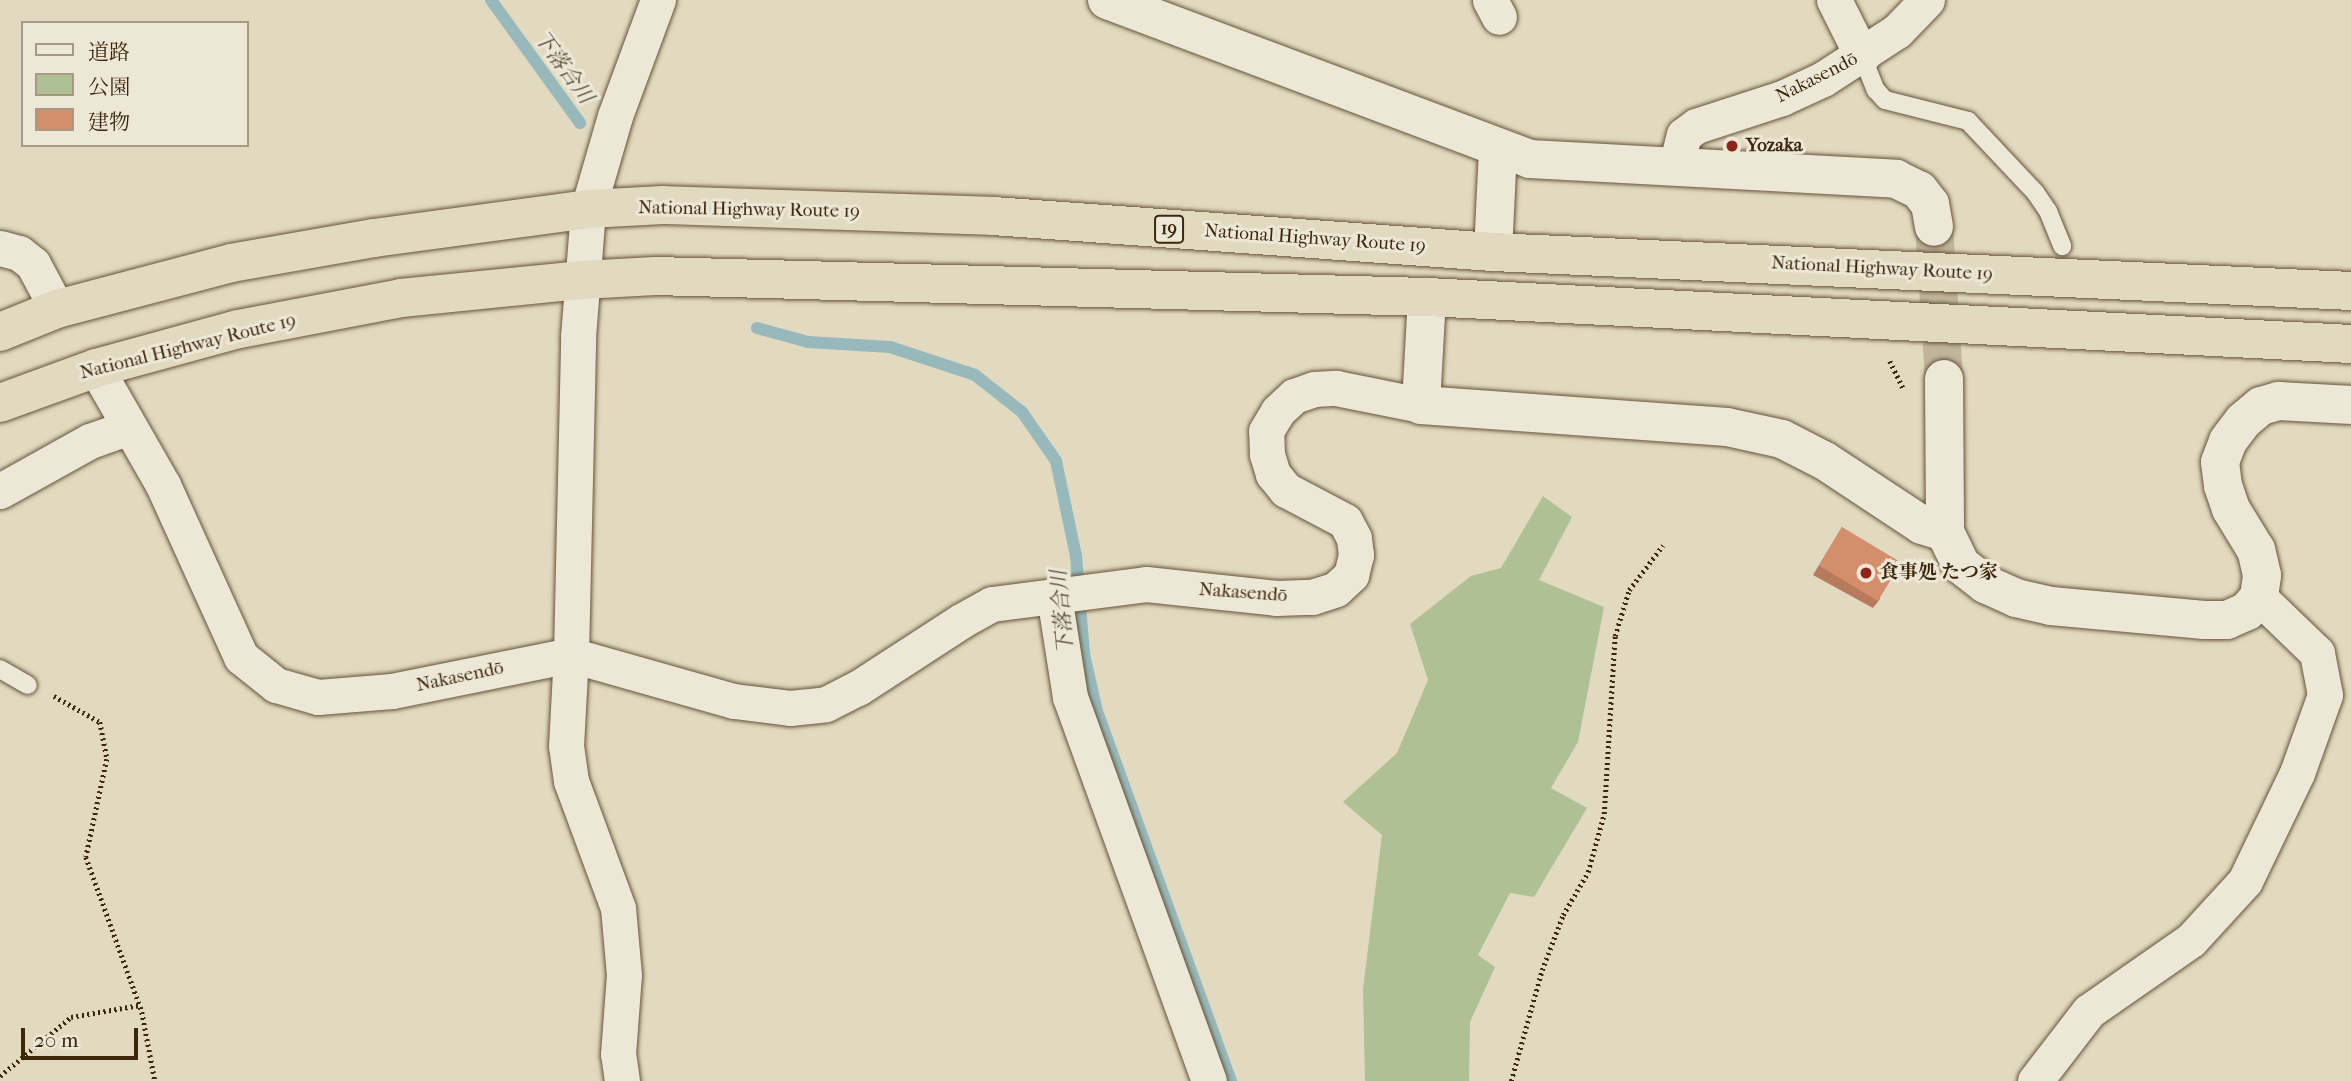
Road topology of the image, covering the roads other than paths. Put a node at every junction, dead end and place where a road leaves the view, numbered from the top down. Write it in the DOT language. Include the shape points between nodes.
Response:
graph roads {
  1 [pos="658,0"];
  2 [pos="1834,0"];
  3 [pos="1927,0"];
  4 [pos="1113,1"];
  5 [pos="1861,56"];
  6 [pos="1499,148"];
  7 [pos="1676,166"];
  8 [pos="588,209"];
  9 [pos="1934,227"];
  10 [pos="2062,246"];
  11 [pos="0,248"];
  12 [pos="1493,252"];
  13 [pos="582,280"];
  14 [pos="2351,291"];
  15 [pos="1427,297"];
  16 [pos="57,309"];
  17 [pos="0,332"];
  18 [pos="2351,344"];
  19 [pos="96,368"];
  20 [pos="1944,379"];
  21 [pos="0,403"];
  22 [pos="1421,405"];
  23 [pos="2351,405"];
  24 [pos="129,427"];
  25 [pos="0,491"];
  26 [pos="1945,532"];
  27 [pos="1055,596"];
  28 [pos="2259,597"];
  29 [pos="571,655"];
  30 [pos="0,668"];
  31 [pos="28,685"];
  32 [pos="622,1081"];
  33 [pos="1209,1081"];
  34 [pos="2035,1081"];
  1 -- 8 [label="street" via="615,117"];
  2 -- 5 [label="street"];
  3 -- 5 [label="street, Nakasendō" via="1898,31"];
  4 -- 6 [label="street"];
  5 -- 7 [label="street, Nakasendō" via="1782,98 1696,126 1684,135"];
  5 -- 10 [label="lane" via="1885,100 1968,121 2035,192"];
  6 -- 7 [label="street" via="1530,159"];
  6 -- 12 [label="street"];
  7 -- 9 [label="street" via="1896,179 1919,190 1930,204"];
  8 -- 12 [label="highway, National Highway Route 19 / 19" via="663,205 993,216"];
  8 -- 13 [label="street"];
  8 -- 16 [label="highway, National Highway Route 19 / 19" via="231,263"];
  11 -- 16 [label="street" via="19,253 33,264"];
  12 -- 14 [label="highway, National Highway Route 19 / 19"];
  13 -- 15 [label="highway, National Highway Route 19" via="654,276"];
  13 -- 19 [label="highway, National Highway Route 19" via="401,298 239,330"];
  13 -- 29 [label="street"];
  15 -- 18 [label="highway, National Highway Route 19"];
  15 -- 22 [label="street"];
  16 -- 17 [label="highway, National Highway Route 19 / 19"];
  19 -- 21 [label="highway, National Highway Route 19"];
  19 -- 24 [label="street, Nakasendō"];
  20 -- 26 [label="street"];
  22 -- 26 [label="street" via="1727,427 1782,439 1825,461 1922,525"];
  22 -- 27 [label="street, Nakasendō" via="1336,388 1314,389 1294,396 1266,431 1273,474 1286,490 1345,521 1354,538 1356,555 1350,575 1336,589 1312,597 1276,598 1146,584"];
  23 -- 28 [label="street" via="2279,401 2261,406 2228,441 2220,462 2223,486 2256,550 2262,575"];
  24 -- 25 [label="street" via="90,441"];
  24 -- 29 [label="street, Nakasendō" via="163,485 241,657 276,685 318,696 392,691"];
  26 -- 28 [label="street" via="1961,565 1986,584 2015,598 2051,606 2204,621 2227,620 2247,611"];
  27 -- 29 [label="street, Nakasendō" via="992,604 826,704 790,708 734,701"];
  27 -- 33 [label="street" via="1070,697"];
  28 -- 34 [label="street" via="2318,653 2325,695 2297,773 2245,881 2191,940 2089,1011"];
  29 -- 32 [label="street" via="566,746 570,781 618,908 624,975 618,1054"];
  30 -- 31 [label="lane"];
}
